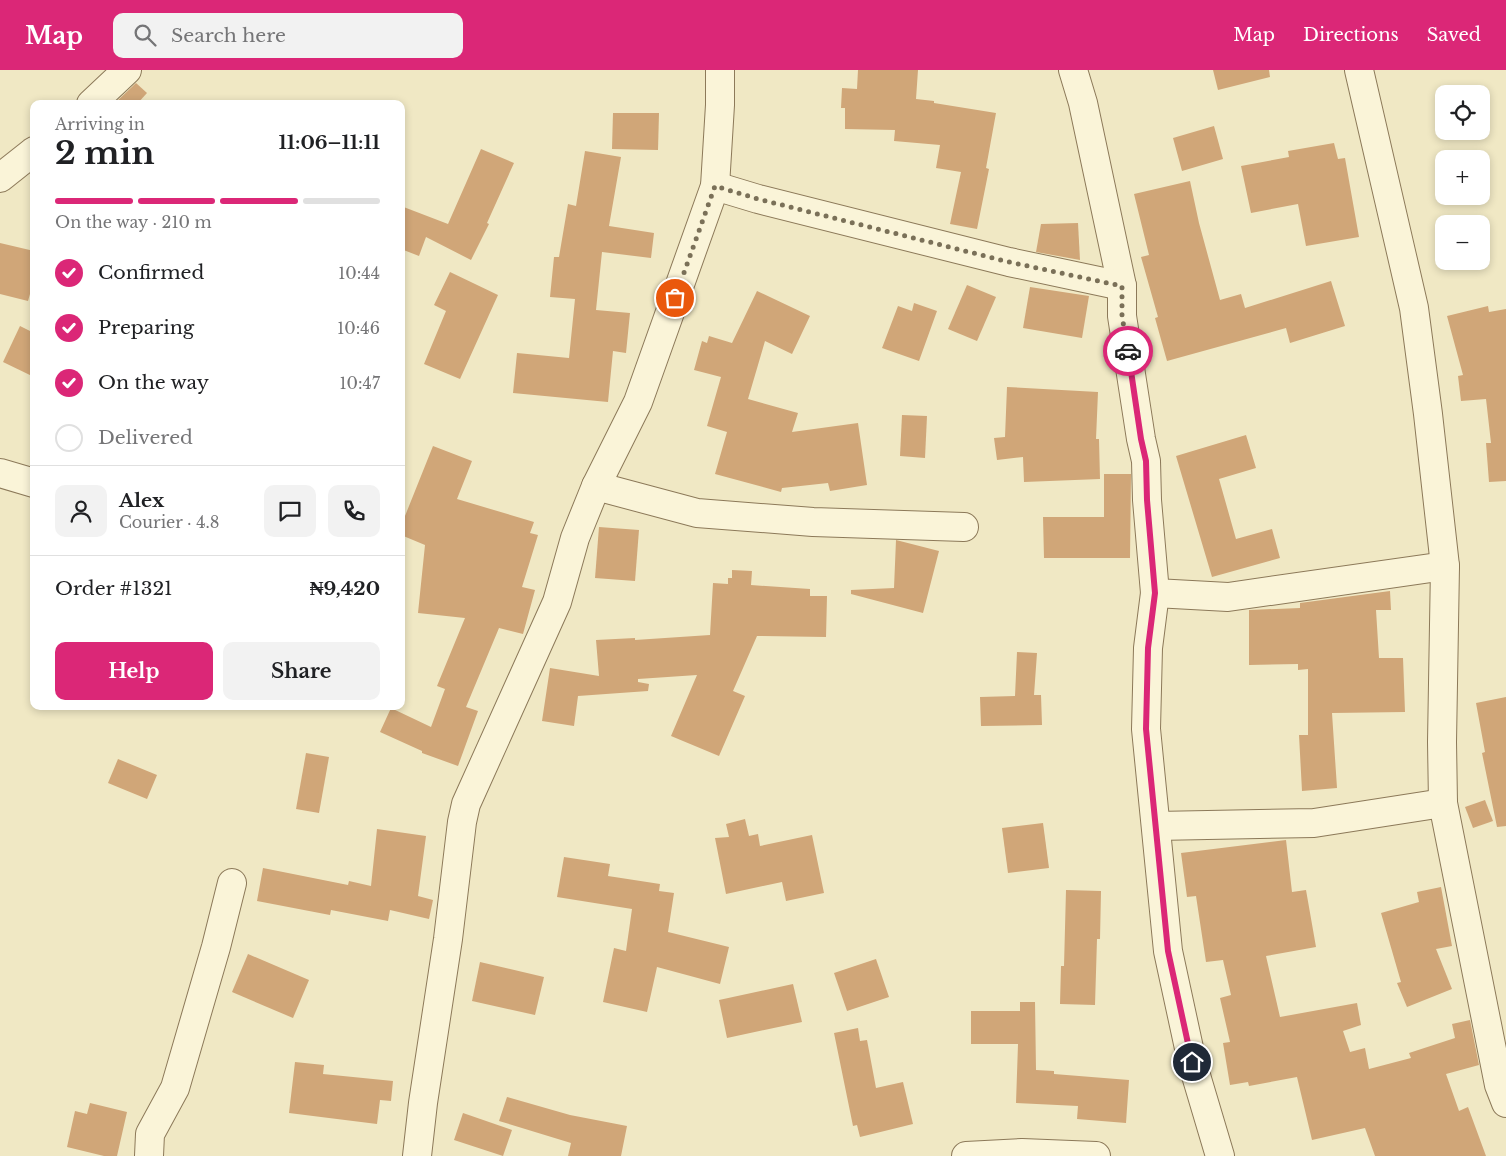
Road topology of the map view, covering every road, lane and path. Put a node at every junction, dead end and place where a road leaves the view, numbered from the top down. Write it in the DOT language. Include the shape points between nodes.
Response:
graph roads {
  1 [pos="127,70"];
  2 [pos="720,70"];
  3 [pos="1073,70"];
  4 [pos="1359,70"];
  5 [pos="94,100"];
  6 [pos="30,154"];
  7 [pos="0,178"];
  8 [pos="715,186"];
  9 [pos="1122,286"];
  10 [pos="0,473"];
  11 [pos="30,482"];
  12 [pos="596,486"];
  13 [pos="964,527"];
  14 [pos="1445,566"];
  15 [pos="1155,593"];
  16 [pos="1444,803"];
  17 [pos="1156,826"];
  18 [pos="232,883"];
  19 [pos="1506,1103"];
  20 [pos="149,1156"];
  21 [pos="417,1156"];
  22 [pos="966,1156"];
  23 [pos="1096,1156"];
  24 [pos="1220,1156"];
  1 -- 5 [label="street"];
  2 -- 8 [label="street"];
  3 -- 9 [label="street" via="1083,102"];
  4 -- 14 [label="street" via="1414,308"];
  6 -- 7 [label="street"];
  8 -- 9 [label="street" via="1009,262"];
  8 -- 12 [label="street" via="638,402"];
  9 -- 15 [label="street" via="1122,316 1146,461"];
  10 -- 11 [label="street"];
  12 -- 13 [label="street" via="697,513 813,522"];
  12 -- 21 [label="street" via="574,538 557,602 466,804"];
  14 -- 15 [label="street" via="1228,597"];
  14 -- 16 [label="street"];
  15 -- 17 [label="street" via="1148,648 1146,729"];
  16 -- 17 [label="street" via="1314,823"];
  16 -- 19 [label="street" via="1499,1085"];
  17 -- 24 [label="street" via="1168,951 1192,1062"];
  18 -- 20 [label="street" via="175,1088 150,1134"];
  22 -- 23 [label="street" via="1022,1153"];
}
